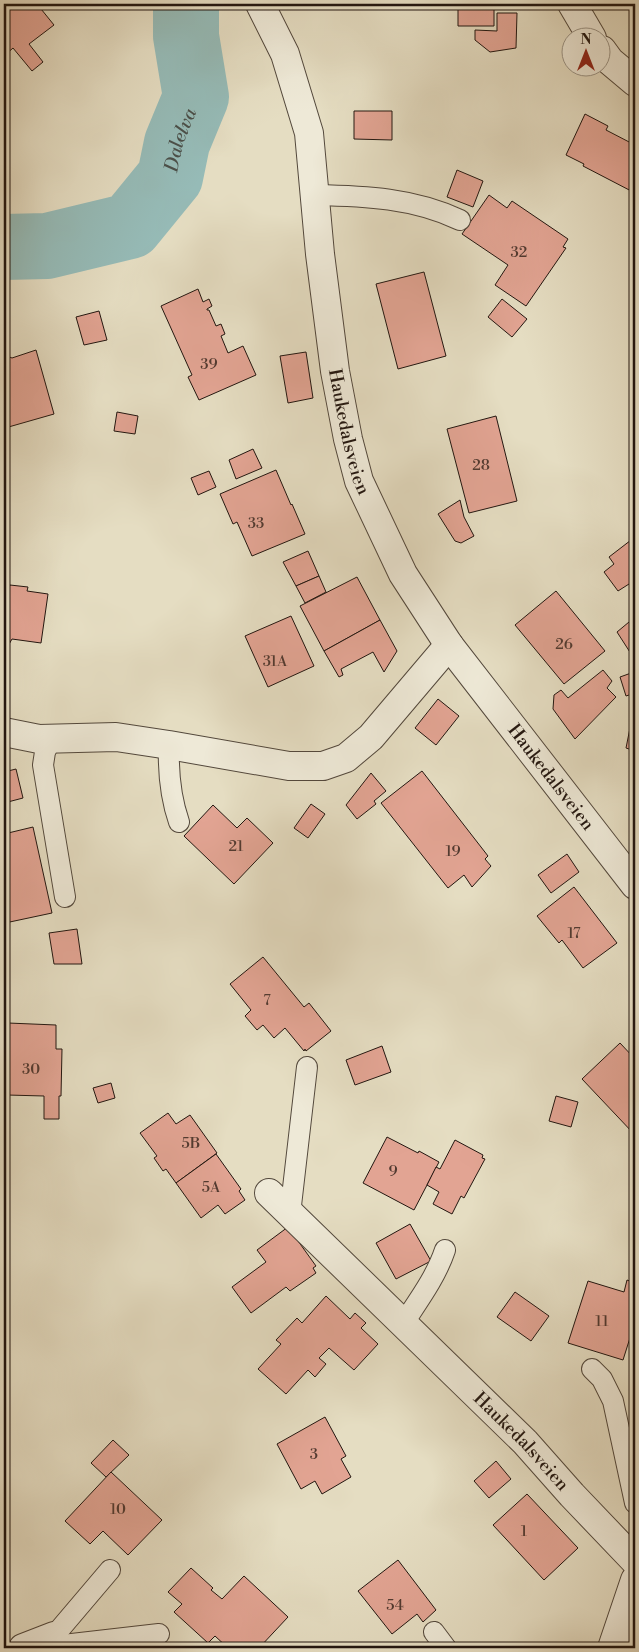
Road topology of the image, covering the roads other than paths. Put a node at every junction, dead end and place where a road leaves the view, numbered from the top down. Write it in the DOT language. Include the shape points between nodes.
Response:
graph roads {
  1 [pos="260,4"];
  2 [pos="572,4"];
  3 [pos="586,28"];
  4 [pos="612,63"];
  5 [pos="635,82"];
  6 [pos="315,195"];
  7 [pos="460,220"];
  8 [pos="449,645"];
  9 [pos="4,732"];
  10 [pos="51,739"];
  11 [pos="169,745"];
  12 [pos="179,822"];
  13 [pos="635,885"];
  14 [pos="65,897"];
  15 [pos="307,1067"];
  16 [pos="269,1193"];
  17 [pos="290,1214"];
  18 [pos="445,1250"];
  19 [pos="403,1324"];
  20 [pos="592,1368"];
  21 [pos="635,1503"];
  22 [pos="635,1561"];
  23 [pos="110,1570"];
  24 [pos="635,1580"];
  25 [pos="434,1632"];
  26 [pos="160,1634"];
  27 [pos="61,1643"];
  28 [pos="23,1648"];
  29 [pos="446,1648"];
  30 [pos="612,1648"];
  1 -- 6 [label="street, Haukedalsveien" via="285,54 298,93 309,133"];
  2 -- 3 [label="street"];
  4 -- 5 [label="street"];
  6 -- 7 [label="lane" via="401,201 440,210"];
  6 -- 8 [label="street, Haukedalsveien" via="335,371 359,481 403,574"];
  8 -- 11 [label="street" via="371,737 346,758 323,766 289,766"];
  8 -- 13 [label="street, Haukedalsveien"];
  9 -- 10 [label="street"];
  10 -- 11 [label="street" via="116,737"];
  10 -- 14 [label="lane" via="43,765"];
  11 -- 12 [label="lane" via="170,786"];
  15 -- 17 [label="lane"];
  16 -- 17 [label="street, Haukedalsveien"];
  17 -- 19 [label="street, Haukedalsveien"];
  18 -- 19 [label="lane" via="425,1291"];
  19 -- 22 [label="street, Haukedalsveien" via="525,1442"];
  20 -- 21 [label="lane" via="602,1379 613,1401"];
  23 -- 27 [label="lane"];
  24 -- 30 [label="street"];
  25 -- 29 [label="lane"];
  26 -- 27 [label="lane"];
  27 -- 28 [label="street"];
}
